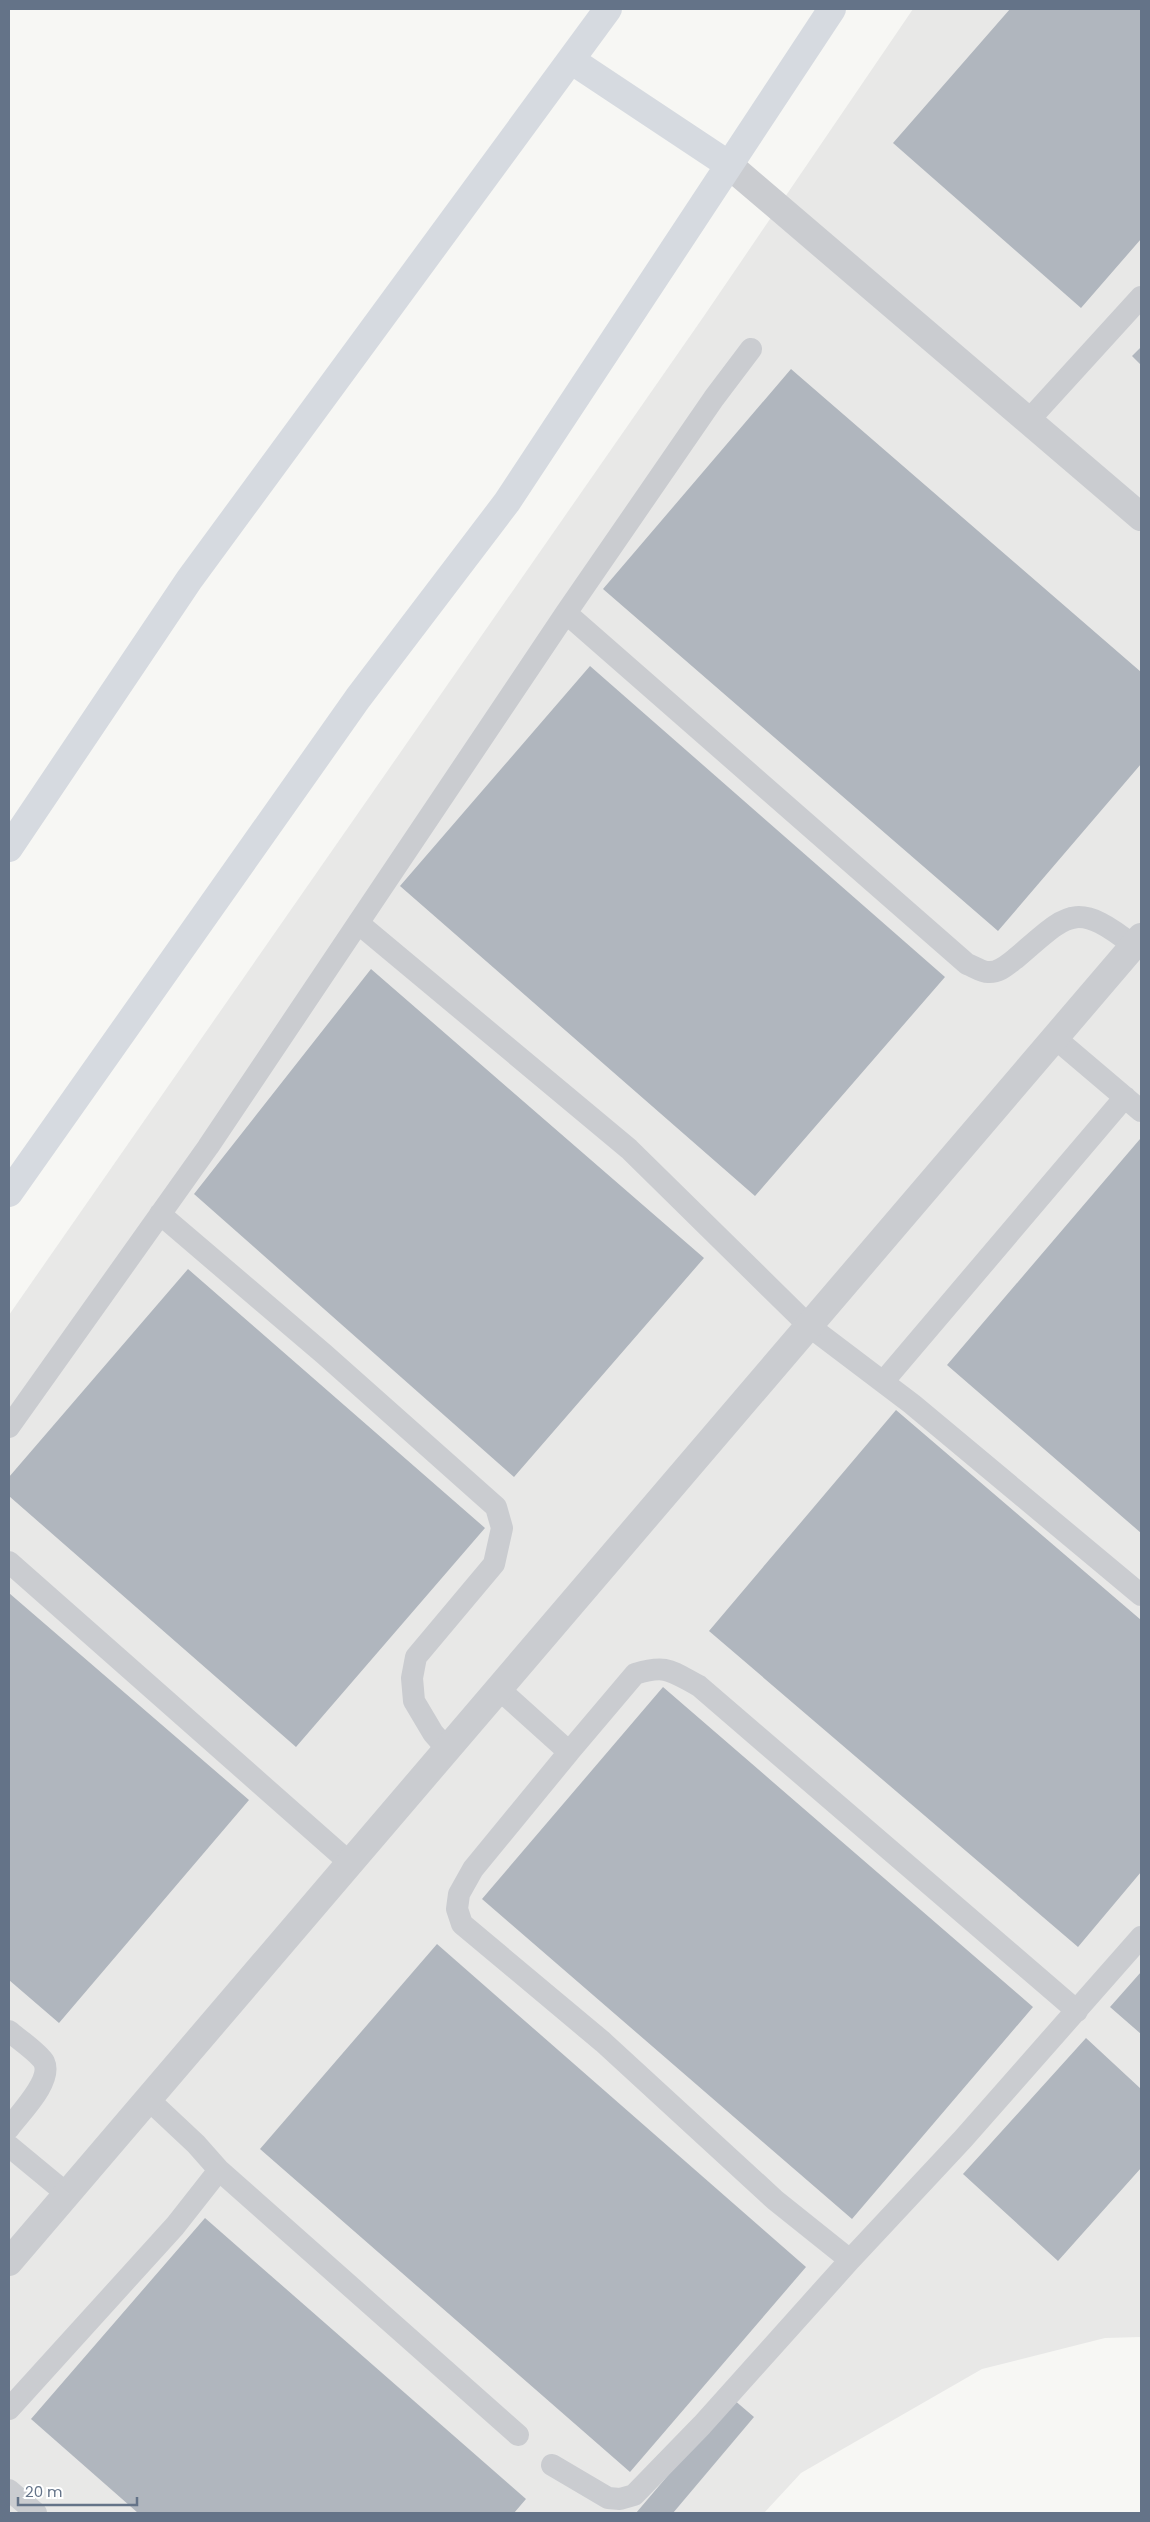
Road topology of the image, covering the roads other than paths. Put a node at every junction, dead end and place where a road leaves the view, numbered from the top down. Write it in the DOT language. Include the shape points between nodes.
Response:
graph roads {
  1 [pos="608,9"];
  2 [pos="832,9"];
  3 [pos="571,60"];
  4 [pos="729,166"];
  5 [pos="1141,297"];
  6 [pos="751,349"];
  7 [pos="1028,421"];
  8 [pos="1141,517"];
  9 [pos="566,613"];
  10 [pos="9,848"];
  11 [pos="358,923"];
  12 [pos="1137,941"];
  13 [pos="1055,1038"];
  14 [pos="1133,1104"];
  15 [pos="9,1193"];
  16 [pos="160,1214"];
  17 [pos="808,1326"];
  18 [pos="883,1382"];
  19 [pos="9,1427"];
  20 [pos="9,1562"];
  21 [pos="1141,1595"];
  22 [pos="499,1689"];
  23 [pos="447,1749"];
  24 [pos="569,1752"];
  25 [pos="350,1863"];
  26 [pos="1141,1937"];
  27 [pos="1077,2011"];
  28 [pos="9,2031"];
  29 [pos="148,2099"];
  30 [pos="9,2128"];
  31 [pos="9,2146"];
  32 [pos="219,2170"];
  33 [pos="67,2194"];
  34 [pos="850,2260"];
  35 [pos="9,2262"];
  36 [pos="9,2409"];
  37 [pos="518,2435"];
  38 [pos="552,2465"];
  39 [pos="9,2490"];
  40 [pos="36,2513"];
  1 -- 3 [label="street"];
  2 -- 4 [label="street"];
  3 -- 4 [label="street"];
  3 -- 10 [label="street" via="189,580"];
  4 -- 7 [label="street"];
  4 -- 15 [label="street" via="506,502 358,698"];
  5 -- 7 [label="lane"];
  6 -- 9 [label="lane"];
  7 -- 8 [label="street"];
  9 -- 11 [label="lane"];
  9 -- 12 [label="lane" via="966,964 988,972 1004,968 1047,930 1069,918 1086,916"];
  11 -- 16 [label="lane"];
  11 -- 17 [label="lane" via="629,1149"];
  12 -- 13 [label="street"];
  13 -- 14 [label="lane"];
  13 -- 17 [label="street"];
  14 -- 18 [label="lane"];
  16 -- 19 [label="lane"];
  16 -- 23 [label="lane" via="496,1507 502,1528 494,1564 416,1657 412,1678 414,1701"];
  17 -- 18 [label="lane"];
  17 -- 22 [label="street"];
  18 -- 21 [label="lane"];
  20 -- 25 [label="lane"];
  22 -- 23 [label="street"];
  22 -- 24 [label="lane"];
  23 -- 25 [label="street"];
  24 -- 27 [label="lane" via="635,1674 666,1668 699,1686"];
  24 -- 34 [label="lane" via="473,1869 459,1894 457,1909 462,1924 603,2042 775,2200"];
  25 -- 29 [label="street"];
  26 -- 27 [label="lane"];
  27 -- 34 [label="lane"];
  28 -- 30 [label="lane" via="43,2060 47,2072 43,2083"];
  29 -- 32 [label="lane"];
  29 -- 33 [label="street"];
  31 -- 33 [label="lane"];
  32 -- 36 [label="lane" via="175,2226"];
  32 -- 37 [label="lane"];
  33 -- 35 [label="street"];
  34 -- 38 [label="lane" via="702,2425 634,2495 608,2498"];
  39 -- 40 [label="lane"];
}
